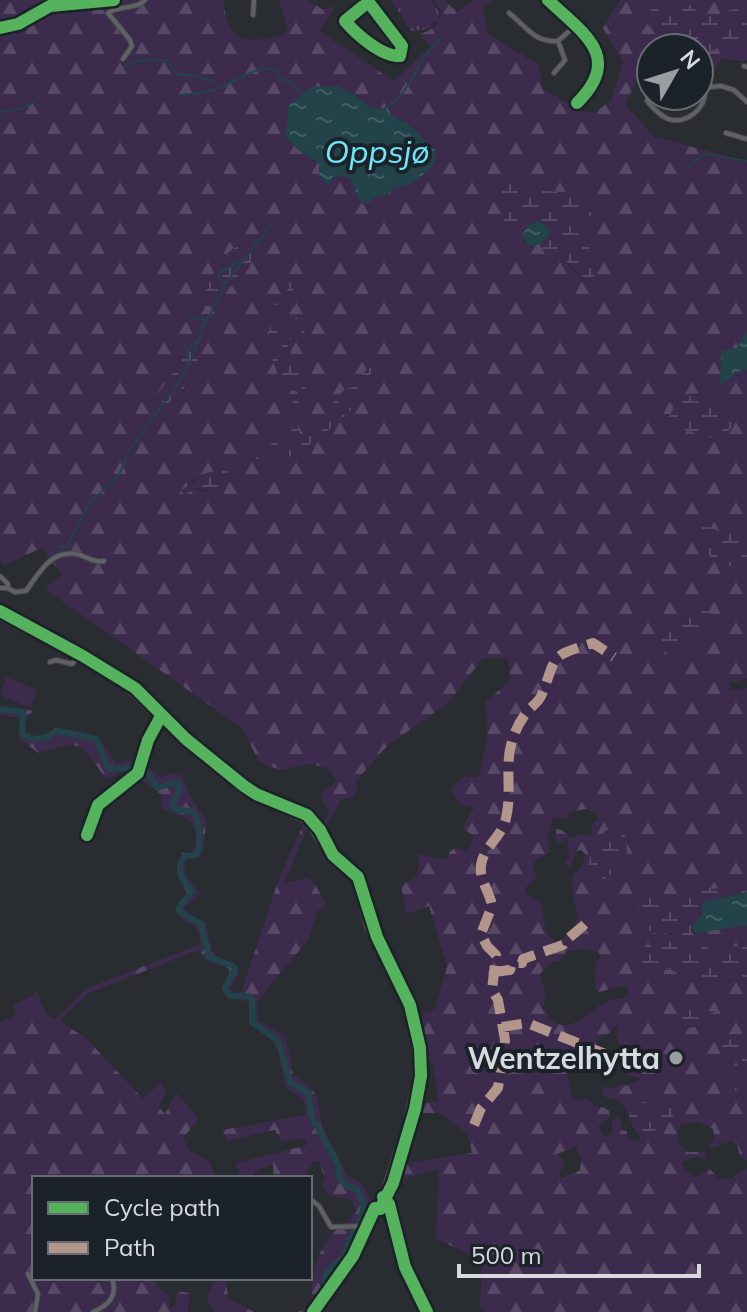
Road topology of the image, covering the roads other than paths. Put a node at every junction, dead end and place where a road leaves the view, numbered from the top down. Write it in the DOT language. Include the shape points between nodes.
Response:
graph roads {
  1 [pos="114,0"];
  2 [pos="145,0"];
  3 [pos="254,0"];
  4 [pos="548,0"];
  5 [pos="76,1"];
  6 [pos="368,1"];
  7 [pos="509,13"];
  8 [pos="253,15"];
  9 [pos="575,26"];
  10 [pos="0,28"];
  11 [pos="558,41"];
  12 [pos="123,59"];
  13 [pos="554,73"];
  14 [pos="715,85"];
  15 [pos="747,102"];
  16 [pos="577,103"];
  17 [pos="657,112"];
  18 [pos="696,112"];
  19 [pos="726,133"];
  20 [pos="747,139"];
  21 [pos="104,561"];
  22 [pos="0,576"];
  23 [pos="0,588"];
  24 [pos="7,588"];
  25 [pos="0,616"];
  26 [pos="78,657"];
  27 [pos="50,662"];
  28 [pos="160,718"];
  29 [pos="87,835"];
  30 [pos="383,1197"];
  31 [pos="312,1201"];
  32 [pos="362,1225"];
  33 [pos="28,1274"];
  34 [pos="112,1280"];
  35 [pos="319,1308"];
  36 [pos="35,1312"];
  37 [pos="93,1312"];
  38 [pos="427,1312"];
  1 -- 5 [label="street"];
  2 -- 12 [label="street" via="108,13 132,46"];
  3 -- 8 [label="street"];
  4 -- 9 [label="street"];
  5 -- 10 [label="street"];
  6 -- 6 [label="street" via="402,46 400,56 371,43 345,21"];
  7 -- 11 [label="street" via="539,40"];
  9 -- 11 [label="street"];
  9 -- 16 [label="street" via="593,43 599,61 595,81"];
  11 -- 13 [label="street" via="565,60"];
  14 -- 15 [label="street" via="734,90"];
  17 -- 18 [label="street" via="675,120"];
  19 -- 20 [label="street"];
  21 -- 24 [label="street" via="60,556 44,565 26,591"];
  22 -- 24 [label="street"];
  23 -- 24 [label="street"];
  25 -- 26 [label="main road"];
  26 -- 27 [label="street" via="72,664"];
  26 -- 28 [label="main road" via="132,690"];
  28 -- 29 [label="street" via="140,769 98,805"];
  28 -- 30 [label="main road" via="242,789 308,821 332,859 356,882 368,926 406,1005 417,1055 411,1106"];
  30 -- 32 [label="main road"];
  30 -- 38 [label="street" via="410,1282"];
  31 -- 32 [label="street" via="331,1227"];
  32 -- 35 [label="main road" via="352,1263"];
  33 -- 36 [label="street" via="38,1294"];
  34 -- 37 [label="street" via="113,1298"];
}
